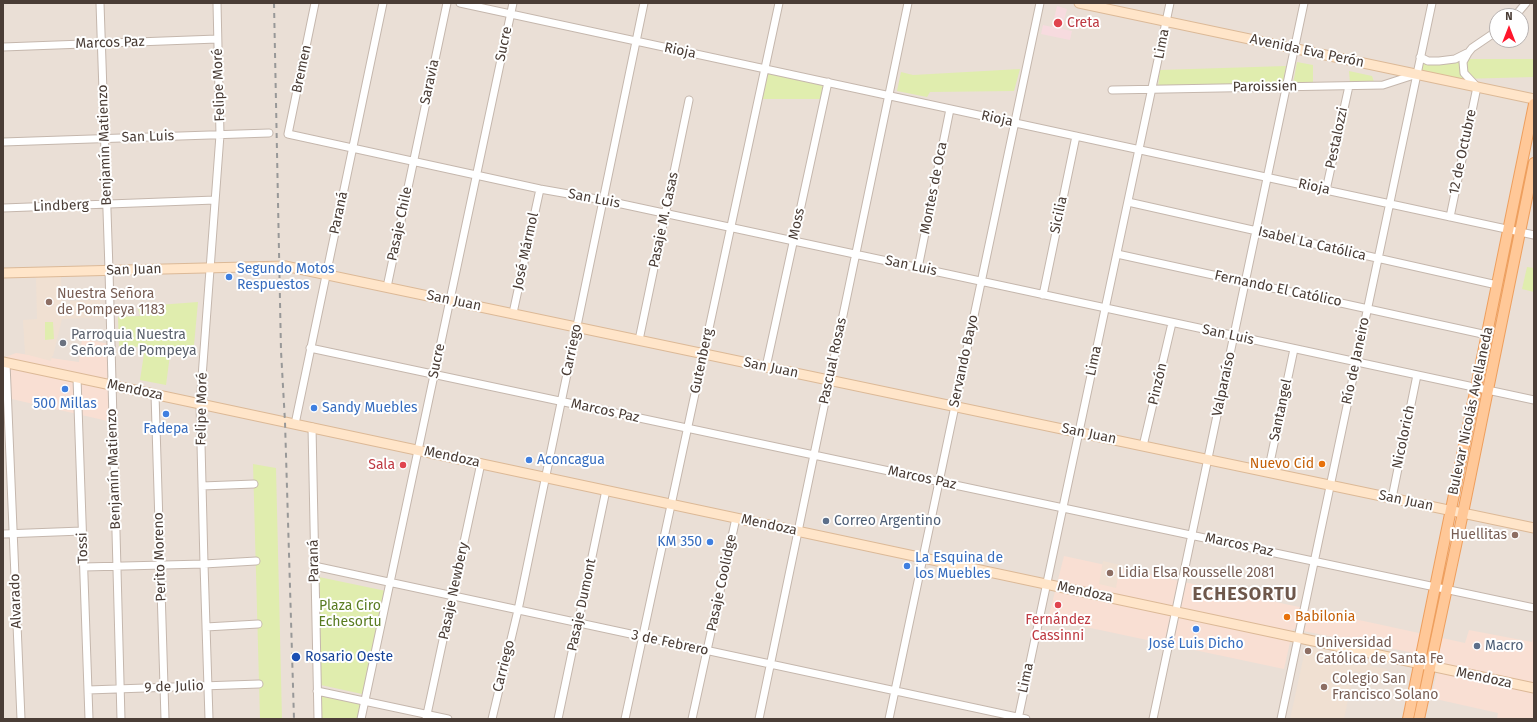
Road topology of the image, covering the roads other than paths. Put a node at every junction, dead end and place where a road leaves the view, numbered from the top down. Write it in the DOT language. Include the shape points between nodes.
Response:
graph roads {
  1 [pos="100,3"];
  2 [pos="216,3"];
  3 [pos="315,3"];
  4 [pos="383,3"];
  5 [pos="447,3"];
  6 [pos="460,3"];
  7 [pos="513,3"];
  8 [pos="644,3"];
  9 [pos="779,3"];
  10 [pos="908,3"];
  11 [pos="1040,3"];
  12 [pos="1079,3"];
  13 [pos="1170,3"];
  14 [pos="1304,3"];
  15 [pos="1432,3"];
  16 [pos="510,14"];
  17 [pos="1166,22"];
  18 [pos="1489,37"];
  19 [pos="217,39"];
  20 [pos="636,41"];
  21 [pos="102,43"];
  22 [pos="3,47"];
  23 [pos="1294,49"];
  24 [pos="1468,53"];
  25 [pos="1420,57"];
  26 [pos="765,69"];
  27 [pos="1417,74"];
  28 [pos="828,82"];
  29 [pos="1348,86"];
  30 [pos="1286,87"];
  31 [pos="1477,87"];
  32 [pos="1112,90"];
  33 [pos="1152,90"];
  34 [pos="888,95"];
  35 [pos="1534,99"];
  36 [pos="689,100"];
  37 [pos="1534,104"];
  38 [pos="950,109"];
  39 [pos="1015,123"];
  40 [pos="269,133"];
  41 [pos="288,134"];
  42 [pos="220,135"];
  43 [pos="1076,136"];
  44 [pos="104,139"];
  45 [pos="3,142"];
  46 [pos="353,148"];
  47 [pos="1139,149"];
  48 [pos="414,161"];
  49 [pos="1534,163"];
  50 [pos="476,175"];
  51 [pos="1267,177"];
  52 [pos="540,189"];
  53 [pos="1326,190"];
  54 [pos="215,200"];
  55 [pos="603,200"];
  56 [pos="1128,202"];
  57 [pos="106,204"];
  58 [pos="1390,204"];
  59 [pos="3,208"];
  60 [pos="665,213"];
  61 [pos="1450,217"];
  62 [pos="731,228"];
  63 [pos="1508,229"];
  64 [pos="1256,231"];
  65 [pos="1519,232"];
  66 [pos="1534,235"];
  67 [pos="794,241"];
  68 [pos="855,254"];
  69 [pos="1117,254"];
  70 [pos="1378,258"];
  71 [pos="211,268"];
  72 [pos="918,268"];
  73 [pos="109,270"];
  74 [pos="3,273"];
  75 [pos="326,274"];
  76 [pos="981,281"];
  77 [pos="1245,282"];
  78 [pos="1497,285"];
  79 [pos="387,287"];
  80 [pos="1043,295"];
  81 [pos="450,300"];
  82 [pos="1105,308"];
  83 [pos="1368,309"];
  84 [pos="513,313"];
  85 [pos="1172,323"];
  86 [pos="577,327"];
  87 [pos="1487,335"];
  88 [pos="1234,336"];
  89 [pos="639,340"];
  90 [pos="310,348"];
  91 [pos="1294,349"];
  92 [pos="704,353"];
  93 [pos="5,362"];
  94 [pos="1356,362"];
  95 [pos="766,367"];
  96 [pos="434,374"];
  97 [pos="1417,375"];
  98 [pos="77,378"];
  99 [pos="829,380"];
  100 [pos="111,385"];
  101 [pos="1476,388"];
  102 [pos="1488,390"];
  103 [pos="155,394"];
  104 [pos="1534,400"];
  105 [pos="562,401"];
  106 [pos="200,404"];
  107 [pos="955,406"];
  108 [pos="295,424"];
  109 [pos="312,427"];
  110 [pos="688,428"];
  111 [pos="1079,432"];
  112 [pos="1143,446"];
  113 [pos="418,450"];
  114 [pos="814,455"];
  115 [pos="1208,459"];
  116 [pos="481,464"];
  117 [pos="1268,472"];
  118 [pos="546,477"];
  119 [pos="939,482"];
  120 [pos="254,484"];
  121 [pos="1330,485"];
  122 [pos="202,486"];
  123 [pos="606,490"];
  124 [pos="1392,498"];
  125 [pos="671,504"];
  126 [pos="1063,508"];
  127 [pos="1451,511"];
  128 [pos="1463,513"];
  129 [pos="736,518"];
  130 [pos="1534,528"];
  131 [pos="82,531"];
  132 [pos="798,531"];
  133 [pos="13,533"];
  134 [pos="3,534"];
  135 [pos="1192,535"];
  136 [pos="923,558"];
  137 [pos="256,561"];
  138 [pos="1314,561"];
  139 [pos="204,564"];
  140 [pos="160,565"];
  141 [pos="117,566"];
  142 [pos="314,566"];
  143 [pos="84,567"];
  144 [pos="390,582"];
  145 [pos="1046,584"];
  146 [pos="1435,587"];
  147 [pos="1447,590"];
  148 [pos="453,596"];
  149 [pos="1534,608"];
  150 [pos="518,610"];
  151 [pos="1176,612"];
  152 [pos="578,623"];
  153 [pos="258,624"];
  154 [pos="206,627"];
  155 [pos="643,637"];
  156 [pos="1298,638"];
  157 [pos="707,650"];
  158 [pos="770,664"];
  159 [pos="1420,664"];
  160 [pos="1431,666"];
  161 [pos="259,684"];
  162 [pos="208,685"];
  163 [pos="164,687"];
  164 [pos="120,688"];
  165 [pos="1534,688"];
  166 [pos="88,690"];
  167 [pos="317,691"];
  168 [pos="895,691"];
  169 [pos="365,702"];
  170 [pos="427,717"];
  171 [pos="1018,718"];
  172 [pos="21,719"];
  173 [pos="89,719"];
  174 [pos="121,719"];
  175 [pos="165,719"];
  176 [pos="209,719"];
  177 [pos="318,719"];
  178 [pos="361,719"];
  179 [pos="448,719"];
  180 [pos="492,719"];
  181 [pos="558,719"];
  182 [pos="625,719"];
  183 [pos="692,719"];
  184 [pos="758,719"];
  185 [pos="889,719"];
  186 [pos="1026,719"];
  187 [pos="1153,719"];
  188 [pos="1281,719"];
  189 [pos="1408,719"];
  190 [pos="1419,719"];
  1 -- 21 [label="street, Benjamín Matienzo"];
  2 -- 19 [label="street, Felipe Moré"];
  3 -- 41 [label="street, Bremen"];
  4 -- 46 [label="street, Paraná"];
  5 -- 48 [label="street, Saravia"];
  6 -- 16 [label="street, Rioja"];
  7 -- 16 [label="street, Sucre"];
  8 -- 20 [label="street, Carriego"];
  9 -- 26 [label="street, Gutenberg"];
  10 -- 34 [label="street, Pascual Rosas"];
  11 -- 39 [label="street, Servando Bayo"];
  12 -- 17 [label="main road, Avenida Eva Perón"];
  13 -- 17 [label="street, Lima"];
  14 -- 23 [label="street, Valparaíso"];
  15 -- 25 [label="street, Río de Janeiro"];
  16 -- 20 [label="street, Rioja"];
  16 -- 50 [label="street, Sucre"];
  17 -- 23 [label="main road, Avenida Eva Perón"];
  17 -- 33 [label="street, Lima"];
  18 -- 24 [label="street"];
  19 -- 21 [label="street, Marcos Paz"];
  19 -- 42 [label="street, Felipe Moré"];
  20 -- 26 [label="street, Rioja"];
  20 -- 55 [label="street, Carriego"];
  21 -- 22 [label="street, Marcos Paz"];
  21 -- 44 [label="street, Benjamín Matienzo"];
  23 -- 27 [label="main road, Avenida Eva Perón"];
  23 -- 30 [label="street, Valparaíso"];
  24 -- 25 [label="street" via="1455,59 1439,61 1428,61"];
  24 -- 31 [label="street" via="1463,62 1464,73"];
  25 -- 27 [label="street, Río de Janeiro"];
  26 -- 28 [label="street, Rioja"];
  26 -- 62 [label="street, Gutenberg"];
  27 -- 29 [label="street, Paroissien" via="1383,85"];
  27 -- 31 [label="main road, Avenida Eva Perón"];
  27 -- 58 [label="street, Río de Janeiro"];
  28 -- 34 [label="street, Rioja"];
  28 -- 67 [label="street, Moss"];
  29 -- 30 [label="street, Paroissien"];
  29 -- 53 [label="street, Pestalozzi"];
  30 -- 33 [label="street, Paroissien"];
  30 -- 51 [label="street, Valparaíso"];
  31 -- 35 [label="main road, Avenida Eva Perón"];
  31 -- 61 [label="street, 12 de Octubre"];
  32 -- 33 [label="street, Paroissien"];
  33 -- 47 [label="street, Lima"];
  34 -- 38 [label="street, Rioja"];
  34 -- 68 [label="street, Pascual Rosas"];
  36 -- 60 [label="street, Pasaje M. Casas"];
  37 -- 63 [label="main road, Bulevar Nicolás Avellaneda"];
  38 -- 39 [label="street, Rioja"];
  38 -- 72 [label="street, Montes de Oca"];
  39 -- 43 [label="street, Rioja"];
  39 -- 76 [label="street, Servando Bayo"];
  40 -- 42 [label="street, San Luis"];
  41 -- 46 [label="street, San Luis"];
  42 -- 44 [label="street, San Luis"];
  42 -- 54 [label="street, Felipe Moré"];
  43 -- 47 [label="street, Rioja"];
  43 -- 80 [label="street, Sicilia"];
  44 -- 45 [label="street, San Luis"];
  44 -- 57 [label="street, Benjamín Matienzo"];
  46 -- 48 [label="street, San Luis"];
  46 -- 75 [label="street, Paraná"];
  47 -- 51 [label="street, Rioja"];
  47 -- 56 [label="street, Lima"];
  48 -- 50 [label="street, San Luis"];
  48 -- 79 [label="street, Pasaje Chile"];
  49 -- 65 [label="main road, Bulevar Nicolás Avellaneda"];
  50 -- 52 [label="street, San Luis"];
  50 -- 81 [label="street, Sucre"];
  51 -- 53 [label="street, Rioja"];
  51 -- 64 [label="street, Valparaíso"];
  52 -- 55 [label="street, San Luis"];
  52 -- 84 [label="street, José Mármol"];
  53 -- 58 [label="street, Rioja"];
  54 -- 57 [label="street, Lindberg"];
  54 -- 71 [label="street, Felipe Moré"];
  55 -- 60 [label="street, San Luis"];
  55 -- 86 [label="street, Carriego"];
  56 -- 64 [label="street, Isabel La Católica"];
  56 -- 69 [label="street, Lima"];
  57 -- 59 [label="street, Lindberg"];
  57 -- 73 [label="street, Benjamín Matienzo"];
  58 -- 61 [label="street, Rioja"];
  58 -- 70 [label="street, Río de Janeiro"];
  60 -- 62 [label="street, San Luis"];
  60 -- 89 [label="street, Pasaje M. Casas"];
  61 -- 63 [label="street, Rioja"];
  62 -- 67 [label="street, San Luis"];
  62 -- 92 [label="street, Gutenberg"];
  63 -- 65 [label="street, Rioja"];
  63 -- 78 [label="main road, Bulevar Nicolás Avellaneda"];
  64 -- 70 [label="street, Isabel La Católica"];
  64 -- 77 [label="street, Valparaíso"];
  65 -- 66 [label="street, Rioja"];
  65 -- 102 [label="main road, Bulevar Nicolás Avellaneda"];
  67 -- 68 [label="street, San Luis"];
  67 -- 95 [label="street, Moss"];
  68 -- 72 [label="street, San Luis"];
  68 -- 99 [label="street, Pascual Rosas"];
  69 -- 77 [label="street, Fernando El Católico"];
  69 -- 82 [label="street, Lima"];
  70 -- 78 [label="street, Isabel La Católica"];
  70 -- 83 [label="street, Río de Janeiro"];
  71 -- 73 [label="main road, San Juan"];
  71 -- 75 [label="main road, San Juan" via="285,266"];
  71 -- 106 [label="street, Felipe Moré"];
  72 -- 76 [label="street, San Luis"];
  73 -- 74 [label="main road, San Juan"];
  73 -- 100 [label="street, Benjamín Matienzo"];
  75 -- 79 [label="main road, San Juan"];
  75 -- 90 [label="street, Paraná"];
  76 -- 80 [label="street, San Luis"];
  76 -- 107 [label="street, Servando Bayo"];
  77 -- 83 [label="street, Fernando El Católico"];
  77 -- 88 [label="street, Valparaíso"];
  78 -- 87 [label="main road, Bulevar Nicolás Avellaneda"];
  79 -- 81 [label="main road, San Juan"];
  80 -- 82 [label="street, San Luis"];
  81 -- 84 [label="main road, San Juan"];
  81 -- 96 [label="street, Sucre"];
  82 -- 85 [label="street, San Luis"];
  82 -- 111 [label="street, Lima"];
  83 -- 87 [label="street, Fernando El Católico"];
  83 -- 94 [label="street, Río de Janeiro"];
  84 -- 86 [label="main road, San Juan"];
  85 -- 88 [label="street, San Luis"];
  85 -- 112 [label="street, Pinzón"];
  86 -- 89 [label="main road, San Juan"];
  86 -- 105 [label="street, Carriego"];
  87 -- 101 [label="main road, Bulevar Nicolás Avellaneda"];
  88 -- 91 [label="street, San Luis"];
  88 -- 115 [label="street, Valparaíso"];
  89 -- 92 [label="main road, San Juan"];
  90 -- 96 [label="street, Marcos Paz"];
  90 -- 108 [label="street, Paraná"];
  91 -- 94 [label="street, San Luis"];
  91 -- 117 [label="street, Santangel"];
  92 -- 95 [label="main road, San Juan"];
  92 -- 110 [label="street, Gutenberg"];
  93 -- 98 [label="main road, Mendoza"];
  93 -- 133 [label="street, Alvarado"];
  94 -- 97 [label="street, San Luis"];
  94 -- 121 [label="street, Río de Janeiro"];
  95 -- 99 [label="main road, San Juan"];
  96 -- 105 [label="street, Marcos Paz"];
  96 -- 113 [label="street, Sucre"];
  97 -- 101 [label="street, San Luis"];
  97 -- 124 [label="street, Nicolorich"];
  98 -- 100 [label="main road, Mendoza"];
  98 -- 131 [label="street, Tossi"];
  99 -- 107 [label="main road, San Juan"];
  99 -- 114 [label="street, Pascual Rosas"];
  100 -- 103 [label="main road, Mendoza"];
  100 -- 141 [label="street, Benjamín Matienzo"];
  101 -- 102 [label="street, San Luis"];
  101 -- 127 [label="main road, Bulevar Nicolás Avellaneda"];
  102 -- 104 [label="street, San Luis"];
  102 -- 128 [label="main road, Bulevar Nicolás Avellaneda"];
  103 -- 106 [label="main road, Mendoza"];
  103 -- 140 [label="street, Perito Moreno"];
  105 -- 110 [label="street, Marcos Paz"];
  105 -- 118 [label="street, Carriego"];
  106 -- 108 [label="main road, Mendoza"];
  106 -- 122 [label="street, Felipe Moré"];
  107 -- 111 [label="main road, San Juan"];
  107 -- 119 [label="street, Servando Bayo"];
  108 -- 109 [label="main road, Mendoza"];
  109 -- 113 [label="main road, Mendoza"];
  109 -- 142 [label="street, Paraná"];
  110 -- 114 [label="street, Marcos Paz"];
  110 -- 125 [label="street, Gutenberg"];
  111 -- 112 [label="main road, San Juan"];
  111 -- 126 [label="street, Lima"];
  112 -- 115 [label="main road, San Juan"];
  113 -- 116 [label="main road, Mendoza"];
  113 -- 144 [label="street, Sucre"];
  114 -- 119 [label="street, Marcos Paz"];
  114 -- 132 [label="street, Pascual Rosas"];
  115 -- 117 [label="main road, San Juan"];
  115 -- 135 [label="street, Valparaíso"];
  116 -- 118 [label="main road, Mendoza"];
  116 -- 148 [label="street, Pasaje Newbery"];
  117 -- 121 [label="main road, San Juan"];
  118 -- 123 [label="main road, Mendoza"];
  118 -- 150 [label="street, Carriego"];
  119 -- 126 [label="street, Marcos Paz"];
  119 -- 136 [label="street, Servando Bayo"];
  120 -- 122 [label="street"];
  121 -- 124 [label="main road, San Juan"];
  121 -- 138 [label="street, Río de Janeiro"];
  122 -- 139 [label="street, Felipe Moré"];
  123 -- 125 [label="main road, Mendoza"];
  123 -- 152 [label="street, Pasaje Dumont"];
  124 -- 127 [label="main road, San Juan"];
  125 -- 129 [label="main road, Mendoza"];
  125 -- 155 [label="street, Gutenberg"];
  126 -- 135 [label="street, Marcos Paz"];
  126 -- 145 [label="street, Lima"];
  127 -- 128 [label="main road, San Juan"];
  127 -- 146 [label="main road, Bulevar Nicolás Avellaneda"];
  128 -- 130 [label="main road, San Juan"];
  128 -- 147 [label="main road, Bulevar Nicolás Avellaneda"];
  129 -- 132 [label="main road, Mendoza"];
  129 -- 157 [label="street, Pasaje Coolidge"];
  131 -- 133 [label="street"];
  131 -- 143 [label="street, Tossi"];
  132 -- 136 [label="main road, Mendoza"];
  132 -- 158 [label="street, Pascual Rosas"];
  133 -- 134 [label="street"];
  133 -- 172 [label="street, Alvarado"];
  135 -- 138 [label="street, Marcos Paz"];
  135 -- 151 [label="street, Valparaíso"];
  136 -- 145 [label="main road, Mendoza"];
  136 -- 168 [label="street, Servando Bayo"];
  137 -- 139 [label="street"];
  138 -- 146 [label="street, Marcos Paz"];
  138 -- 156 [label="street, Río de Janeiro"];
  139 -- 140 [label="street"];
  139 -- 154 [label="street, Felipe Moré"];
  140 -- 141 [label="street"];
  140 -- 163 [label="street, Perito Moreno"];
  141 -- 143 [label="street"];
  141 -- 164 [label="street, Benjamín Matienzo"];
  142 -- 144 [label="street, 3 de Febrero"];
  142 -- 167 [label="street, Paraná"];
  143 -- 166 [label="street, Tossi"];
  144 -- 148 [label="street, 3 de Febrero"];
  144 -- 169 [label="street, Sucre"];
  145 -- 151 [label="main road, Mendoza"];
  145 -- 171 [label="street, Lima"];
  146 -- 147 [label="street, Marcos Paz"];
  146 -- 159 [label="main road, Bulevar Nicolás Avellaneda"];
  147 -- 149 [label="street, Marcos Paz"];
  147 -- 160 [label="main road, Bulevar Nicolás Avellaneda"];
  148 -- 150 [label="street, 3 de Febrero"];
  148 -- 170 [label="street, Pasaje Newbery"];
  150 -- 152 [label="street, 3 de Febrero"];
  150 -- 180 [label="street, Carriego"];
  151 -- 156 [label="main road, Mendoza"];
  151 -- 187 [label="street, Valparaíso"];
  152 -- 155 [label="street, 3 de Febrero"];
  152 -- 181 [label="street, Pasaje Dumont"];
  153 -- 154 [label="street"];
  154 -- 162 [label="street, Felipe Moré"];
  155 -- 157 [label="street, 3 de Febrero"];
  155 -- 182 [label="street, Gutenberg"];
  156 -- 159 [label="main road, Mendoza"];
  156 -- 188 [label="street, Río de Janeiro"];
  157 -- 158 [label="street, 3 de Febrero"];
  157 -- 183 [label="street, Pasaje Coolidge"];
  158 -- 168 [label="street, 3 de Febrero"];
  158 -- 184 [label="street, Pascual Rosas"];
  159 -- 160 [label="main road, Mendoza"];
  159 -- 189 [label="main road, Bulevar Nicolás Avellaneda"];
  160 -- 165 [label="main road, Mendoza"];
  160 -- 190 [label="main road, Bulevar Nicolás Avellaneda"];
  161 -- 162 [label="street, 9 de Julio"];
  162 -- 163 [label="street, 9 de Julio"];
  162 -- 176 [label="street, Felipe Moré"];
  163 -- 164 [label="street, 9 de Julio"];
  163 -- 175 [label="street, Perito Moreno"];
  164 -- 166 [label="street, 9 de Julio"];
  164 -- 174 [label="street, Benjamín Matienzo"];
  166 -- 173 [label="street, Tossi"];
  167 -- 169 [label="street"];
  167 -- 177 [label="street, Paraná"];
  168 -- 171 [label="street, 3 de Febrero"];
  168 -- 185 [label="street, Servando Bayo"];
  169 -- 170 [label="street"];
  169 -- 178 [label="street, Sucre"];
  170 -- 179 [label="street"];
  171 -- 186 [label="street, 3 de Febrero"];
}
